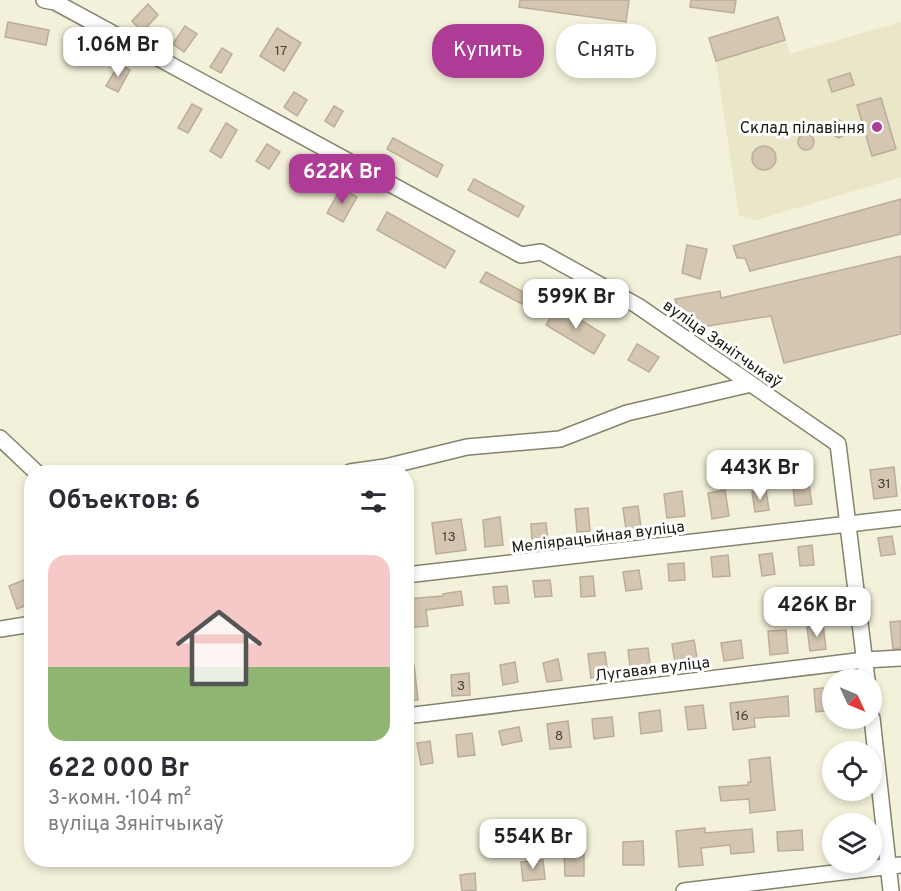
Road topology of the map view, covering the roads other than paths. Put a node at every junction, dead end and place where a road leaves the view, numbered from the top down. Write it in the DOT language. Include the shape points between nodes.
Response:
graph roads {
  1 [pos="44,0"];
  2 [pos="751,384"];
  3 [pos="0,438"];
  4 [pos="29,465"];
  5 [pos="393,465"];
  6 [pos="901,518"];
  7 [pos="848,524"];
  8 [pos="414,574"];
  9 [pos="24,625"];
  10 [pos="0,629"];
  11 [pos="901,658"];
  12 [pos="865,660"];
  13 [pos="866,669"];
  14 [pos="414,715"];
  15 [pos="874,729"];
  16 [pos="895,866"];
  17 [pos="684,891"];
  18 [pos="891,891"];
  1 -- 2 [label="street, вуліца Зянітчыкаў" via="56,2 521,255 541,252 638,306"];
  2 -- 5 [label="street" via="627,413 560,439 467,447"];
  2 -- 7 [label="street, вуліца Зянітчыкаў" via="838,444"];
  3 -- 4 [label="street"];
  6 -- 7 [label="street, Меліярацыйная вуліца"];
  7 -- 8 [label="street, Меліярацыйная вуліца"];
  7 -- 12 [label="street"];
  9 -- 10 [label="street"];
  11 -- 12 [label="street, Лугавая вуліца"];
  12 -- 13 [label="street"];
  12 -- 14 [label="street, Лугавая вуліца"];
  15 -- 16 [label="street"];
  16 -- 17 [label="street"];
  16 -- 18 [label="street"];
}
